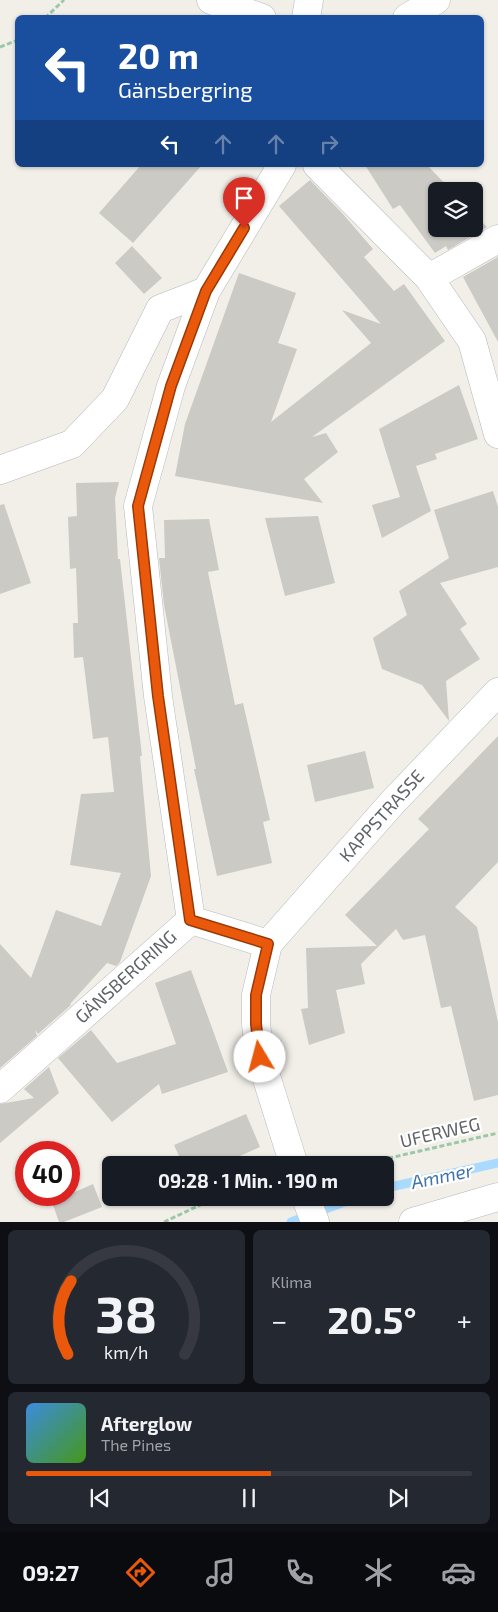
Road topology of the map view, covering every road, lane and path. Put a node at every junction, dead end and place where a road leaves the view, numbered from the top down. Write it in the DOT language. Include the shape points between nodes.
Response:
graph roads {
  1 [pos="64,0"];
  2 [pos="211,0"];
  3 [pos="309,0"];
  4 [pos="436,0"];
  5 [pos="49,15"];
  6 [pos="254,15"];
  7 [pos="306,15"];
  8 [pos="412,15"];
  9 [pos="15,41"];
  10 [pos="0,47"];
  11 [pos="281,167"];
  12 [pos="319,167"];
  13 [pos="498,239"];
  14 [pos="429,278"];
  15 [pos="206,291"];
  16 [pos="498,434"];
  17 [pos="0,470"];
  18 [pos="498,692"];
  19 [pos="190,920"];
  20 [pos="268,944"];
  21 [pos="0,1089"];
  22 [pos="498,1133"];
  23 [pos="291,1156"];
  24 [pos="394,1157"];
  25 [pos="498,1197"];
  26 [pos="198,1206"];
  27 [pos="309,1206"];
  28 [pos="164,1222"];
  29 [pos="316,1222"];
  30 [pos="414,1222"];
  1 -- 5 [label="path"];
  2 -- 6 [label="street"];
  3 -- 7 [label="street"];
  4 -- 8 [label="street"];
  9 -- 10 [label="path"];
  11 -- 15 [label="street"];
  12 -- 14 [label="street"];
  13 -- 14 [label="street"];
  14 -- 16 [label="street" via="472,340"];
  15 -- 17 [label="street" via="160,309 115,400 72,444"];
  15 -- 19 [label="street" via="171,386 138,506 158,696"];
  18 -- 20 [label="street, KAPPSTRASSE" via="392,803"];
  19 -- 20 [label="street, GÄNSBERGRING"];
  19 -- 21 [label="street, GÄNSBERGRING"];
  20 -- 23 [label="street" via="256,995 256,1024 260,1057"];
  22 -- 24 [label="path, UFERWEG"];
  25 -- 30 [label="street"];
  26 -- 28 [label="path"];
  27 -- 29 [label="street"];
}
